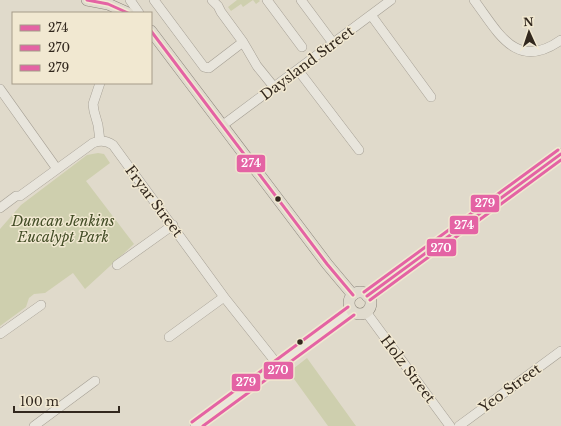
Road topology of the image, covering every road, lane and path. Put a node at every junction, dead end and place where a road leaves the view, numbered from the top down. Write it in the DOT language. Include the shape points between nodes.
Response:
graph roads {
  1 [pos="87,0"];
  2 [pos="130,0"];
  3 [pos="154,0"];
  4 [pos="267,0"];
  5 [pos="301,0"];
  6 [pos="391,0"];
  7 [pos="474,0"];
  8 [pos="108,2"];
  9 [pos="219,2"];
  10 [pos="126,12"];
  11 [pos="138,12"];
  12 [pos="371,15"];
  13 [pos="152,32"];
  14 [pos="561,40"];
  15 [pos="243,42"];
  16 [pos="333,43"];
  17 [pos="302,47"];
  18 [pos="298,70"];
  19 [pos="100,84"];
  20 [pos="274,87"];
  21 [pos="0,89"];
  22 [pos="432,97"];
  23 [pos="222,126"];
  24 [pos="100,140"];
  25 [pos="359,150"];
  26 [pos="561,154"];
  27 [pos="57,169"];
  28 [pos="0,208"];
  29 [pos="172,225"];
  30 [pos="117,265"];
  31 [pos="353,295"];
  32 [pos="367,296"];
  33 [pos="224,297"];
  34 [pos="41,305"];
  35 [pos="351,311"];
  36 [pos="366,312"];
  37 [pos="0,334"];
  38 [pos="168,337"];
  39 [pos="561,351"];
  40 [pos="278,365"];
  41 [pos="95,382"];
  42 [pos="34,426"];
  43 [pos="195,426"];
  44 [pos="450,426"];
  45 [pos="459,426"];
  1 -- 8 [label="main road"];
  2 -- 11 [label="street"];
  3 -- 15 [label="street" via="204,67 208,68"];
  4 -- 17 [label="street"];
  5 -- 16 [label="street"];
  6 -- 12 [label="street, Daysland Street"];
  7 -- 14 [label="street" via="504,40 512,46 533,52"];
  8 -- 10 [label="main road"];
  9 -- 15 [label="street" via="220,12"];
  12 -- 16 [label="street, Daysland Street"];
  12 -- 22 [label="street"];
  13 -- 23 [label="main road"];
  15 -- 20 [label="street" via="257,66"];
  16 -- 18 [label="street, Daysland Street"];
  18 -- 20 [label="street, Daysland Street"];
  18 -- 25 [label="street"];
  19 -- 24 [label="street" via="93,104"];
  20 -- 23 [label="street, Daysland Street"];
  21 -- 27 [label="street"];
  23 -- 31 [label="main road"];
  24 -- 27 [label="street"];
  24 -- 29 [label="street, Fryar Street" via="113,145"];
  26 -- 32 [label="main road"];
  27 -- 28 [label="street"];
  29 -- 30 [label="street"];
  29 -- 33 [label="street, Fryar Street"];
  31 -- 32 [label="main road" via="359,292"];
  31 -- 35 [label="main road" via="349,300"];
  32 -- 36 [label="main road" via="371,304"];
  33 -- 38 [label="street"];
  33 -- 40 [label="street, Fryar Street"];
  34 -- 37 [label="street"];
  35 -- 36 [label="main road" via="357,314"];
  35 -- 40 [label="street"];
  36 -- 44 [label="street, Holz Street"];
  39 -- 45 [label="street, Yeo Street"];
  40 -- 43 [label="street"];
  41 -- 42 [label="street"];
}
